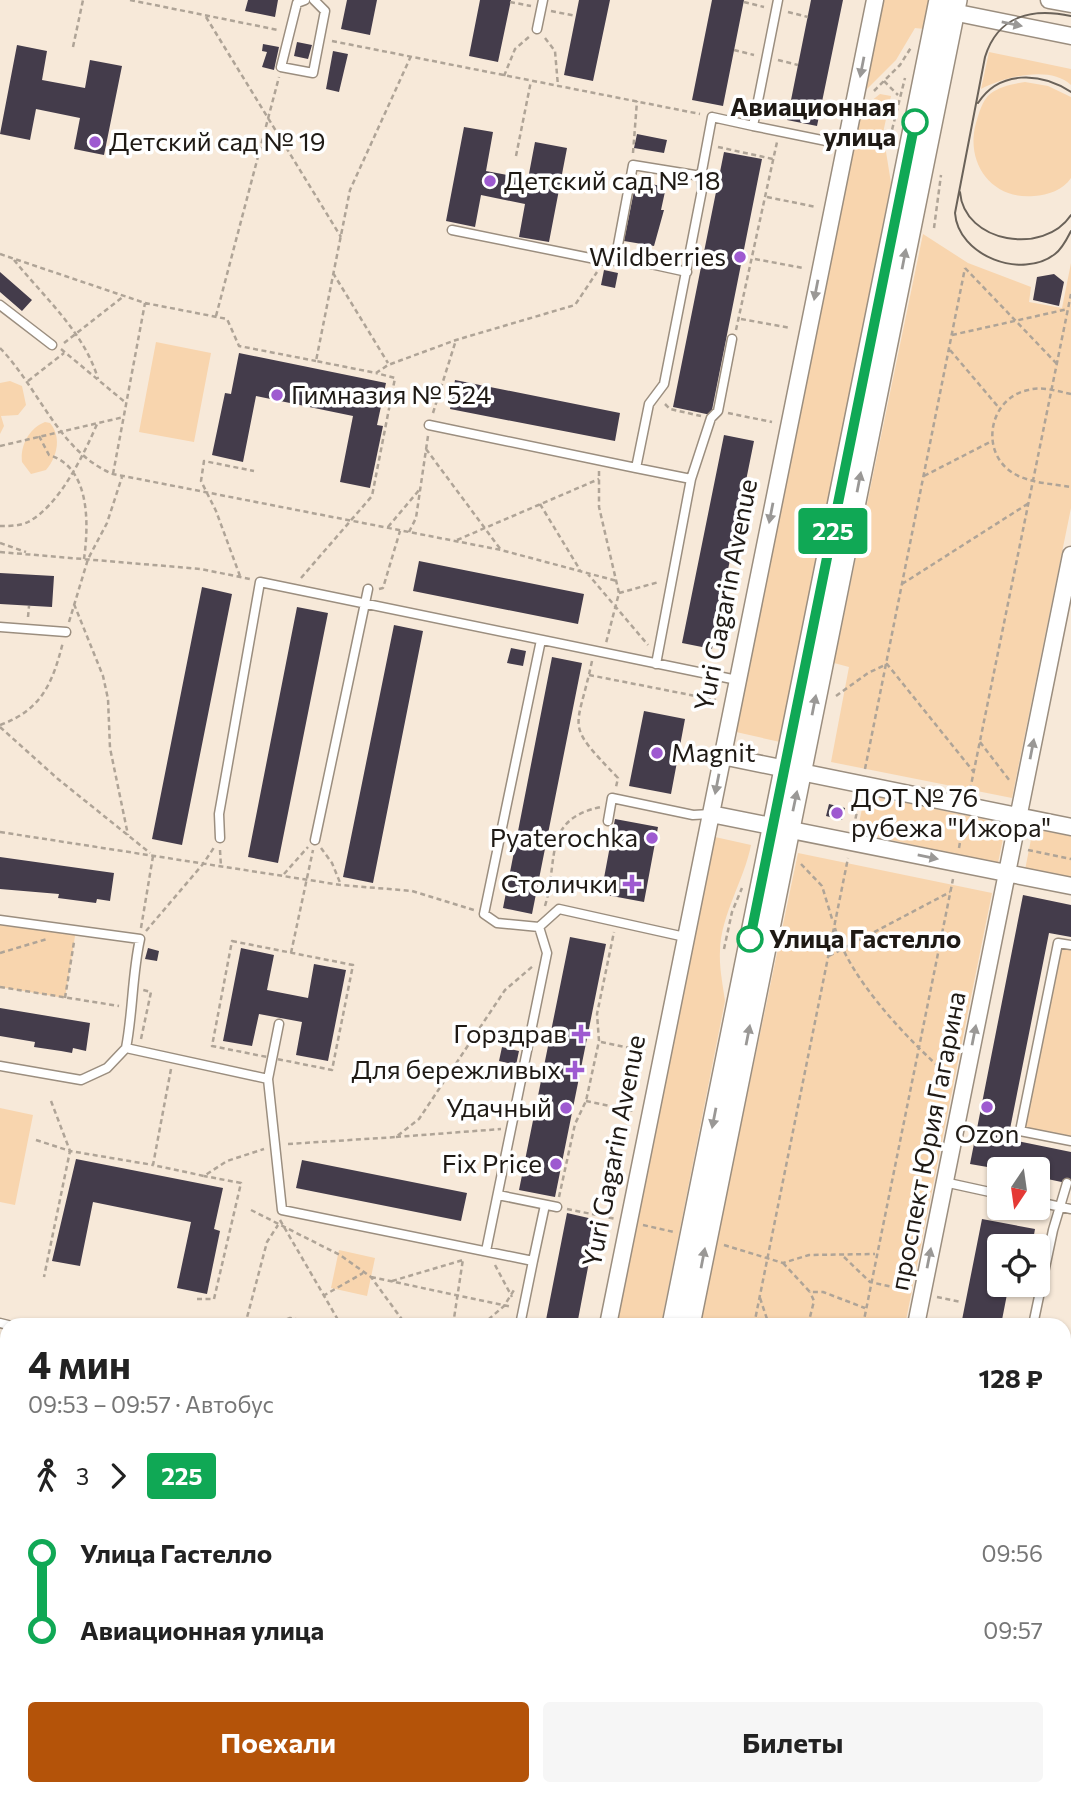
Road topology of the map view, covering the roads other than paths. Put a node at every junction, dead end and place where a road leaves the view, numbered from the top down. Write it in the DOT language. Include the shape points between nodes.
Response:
graph roads {
  1 [pos="305,0"];
  2 [pos="314,0"];
  3 [pos="778,0"];
  4 [pos="875,0"];
  5 [pos="1049,0"];
  6 [pos="542,4"];
  7 [pos="1071,4"];
  8 [pos="947,5"];
  9 [pos="537,29"];
  10 [pos="1071,36"];
  11 [pos="753,126"];
  12 [pos="846,145"];
  13 [pos="701,176"];
  14 [pos="452,230"];
  15 [pos="615,261"];
  16 [pos="687,272"];
  17 [pos="0,304"];
  18 [pos="732,339"];
  19 [pos="52,345"];
  20 [pos="429,425"];
  21 [pos="636,468"];
  22 [pos="691,479"];
  23 [pos="1071,555"];
  24 [pos="366,596"];
  25 [pos="0,627"];
  26 [pos="66,632"];
  27 [pos="541,640"];
  28 [pos="656,659"];
  29 [pos="737,680"];
  30 [pos="722,756"];
  31 [pos="793,771"];
  32 [pos="711,814"];
  33 [pos="1018,816"];
  34 [pos="608,821"];
  35 [pos="1071,827"];
  36 [pos="781,828"];
  37 [pos="219,838"];
  38 [pos="315,840"];
  39 [pos="1007,873"];
  40 [pos="1071,886"];
  41 [pos="0,920"];
  42 [pos="539,927"];
  43 [pos="685,937"];
  44 [pos="1071,945"];
  45 [pos="279,1024"];
  46 [pos="126,1048"];
  47 [pos="0,1066"];
  48 [pos="268,1079"];
  49 [pos="1071,1141"];
  50 [pos="944,1182"];
  51 [pos="1067,1183"];
  52 [pos="987,1191"];
  53 [pos="498,1195"];
  54 [pos="545,1205"];
  55 [pos="1050,1205"];
  56 [pos="557,1207"];
  57 [pos="1061,1207"];
  58 [pos="1071,1209"];
  59 [pos="486,1251"];
  60 [pos="533,1261"];
  61 [pos="521,1318"];
  62 [pos="609,1318"];
  63 [pos="675,1318"];
  64 [pos="691,1318"];
  65 [pos="917,1318"];
  66 [pos="1034,1318"];
  1 -- 2 [label="lane" via="298,3 281,66 313,73 325,11"];
  3 -- 11 [label="lane"];
  4 -- 12 [label="street, Yuri Gagarin Avenue, one-way"];
  5 -- 7 [label="street"];
  6 -- 9 [label="lane"];
  8 -- 10 [label="street, one-way"];
  8 -- 31 [label="main road"];
  11 -- 12 [label="lane"];
  11 -- 13 [label="lane" via="712,117"];
  12 -- 29 [label="street, Yuri Gagarin Avenue, one-way"];
  13 -- 15 [label="lane" via="633,164"];
  13 -- 16 [label="lane"];
  14 -- 15 [label="lane"];
  15 -- 16 [label="lane" via="632,260"];
  16 -- 21 [label="lane" via="664,384 649,404"];
  17 -- 19 [label="lane"];
  18 -- 22 [label="lane" via="719,411 711,418"];
  20 -- 21 [label="lane"];
  21 -- 22 [label="lane"];
  22 -- 28 [label="lane"];
  33 -- 23 [label="street, проспект Юрия Гагарина, one-way"];
  24 -- 27 [label="lane"];
  24 -- 37 [label="lane" via="260,582 219,814"];
  24 -- 38 [label="lane"];
  25 -- 26 [label="lane"];
  27 -- 28 [label="lane"];
  27 -- 42 [label="lane" via="484,914 497,923"];
  28 -- 29 [label="lane"];
  29 -- 30 [label="street, Yuri Gagarin Avenue"];
  30 -- 31 [label="street"];
  30 -- 32 [label="street, Yuri Gagarin Avenue, one-way"];
  31 -- 33 [label="street"];
  31 -- 36 [label="main road"];
  32 -- 34 [label="lane" via="612,801"];
  32 -- 36 [label="street"];
  32 -- 43 [label="street, Yuri Gagarin Avenue"];
  33 -- 35 [label="street"];
  33 -- 39 [label="street, проспект Юрия Гагарина"];
  36 -- 39 [label="street, one-way"];
  36 -- 63 [label="main road, one-way"];
  64 -- 36 [label="main road, one-way"];
  39 -- 40 [label="street"];
  50 -- 39 [label="street, проспект Юрия Гагарина, one-way"];
  41 -- 46 [label="lane" via="140,939"];
  42 -- 43 [label="lane" via="559,909"];
  42 -- 53 [label="lane" via="547,953"];
  43 -- 62 [label="street, Yuri Gagarin Avenue"];
  44 -- 49 [label="lane" via="1058,943 1020,1131"];
  45 -- 48 [label="lane"];
  46 -- 47 [label="lane" via="107,1068 81,1080"];
  46 -- 48 [label="lane"];
  48 -- 59 [label="lane" via="282,1210"];
  50 -- 52 [label="lane"];
  65 -- 50 [label="street, проспект Юрия Гагарина, one-way"];
  51 -- 57 [label="lane"];
  53 -- 54 [label="lane"];
  53 -- 59 [label="lane"];
  54 -- 56 [label="lane"];
  54 -- 60 [label="lane"];
  55 -- 57 [label="lane"];
  57 -- 58 [label="lane"];
  57 -- 66 [label="lane"];
  59 -- 60 [label="lane"];
  60 -- 61 [label="lane"];
}
